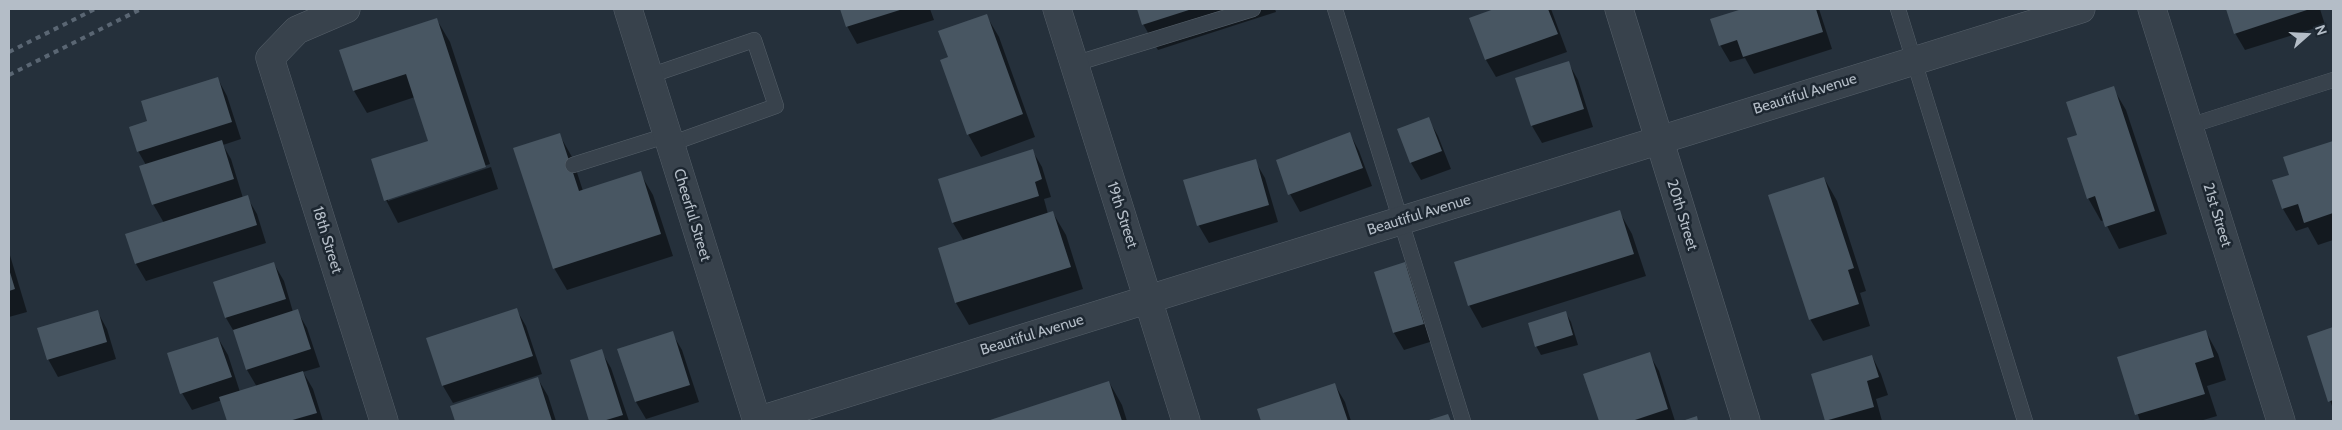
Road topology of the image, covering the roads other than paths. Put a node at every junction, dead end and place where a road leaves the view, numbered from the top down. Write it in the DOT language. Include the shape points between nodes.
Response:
graph roads {
  1 [pos="346,9"];
  2 [pos="628,9"];
  3 [pos="1057,9"];
  4 [pos="1253,9"];
  5 [pos="1335,9"];
  6 [pos="1619,9"];
  7 [pos="1898,9"];
  8 [pos="2081,9"];
  9 [pos="2152,9"];
  10 [pos="1914,60"];
  11 [pos="1074,64"];
  12 [pos="649,76"];
  13 [pos="2333,80"];
  14 [pos="2189,126"];
  15 [pos="669,139"];
  16 [pos="1659,140"];
  17 [pos="574,165"];
  18 [pos="1400,221"];
  19 [pos="1148,299"];
  20 [pos="384,421"];
  21 [pos="757,421"];
  22 [pos="1186,421"];
  23 [pos="1463,421"];
  24 [pos="1746,421"];
  25 [pos="2025,421"];
  26 [pos="2281,421"];
  1 -- 20 [label="street, 18th Street" via="296,30 270,58"];
  2 -- 12 [label="street, Cheerful Street"];
  3 -- 11 [label="street, 19th Street"];
  4 -- 11 [label="lane"];
  5 -- 18 [label="lane"];
  6 -- 16 [label="street, 20th Street"];
  7 -- 10 [label="lane"];
  8 -- 10 [label="street, Beautiful Avenue"];
  9 -- 14 [label="street, 21st Street"];
  10 -- 16 [label="street, Beautiful Avenue"];
  10 -- 25 [label="lane"];
  11 -- 19 [label="street, 19th Street"];
  12 -- 15 [label="street, Cheerful Street"];
  12 -- 15 [label="lane" via="754,40 776,106"];
  13 -- 14 [label="lane"];
  14 -- 26 [label="street, 21st Street"];
  15 -- 17 [label="lane"];
  15 -- 21 [label="street, Cheerful Street"];
  16 -- 18 [label="street, Beautiful Avenue"];
  16 -- 24 [label="street, 20th Street"];
  18 -- 19 [label="street, Beautiful Avenue"];
  18 -- 23 [label="lane"];
  19 -- 21 [label="street, Beautiful Avenue"];
  19 -- 22 [label="street, 19th Street"];
}
